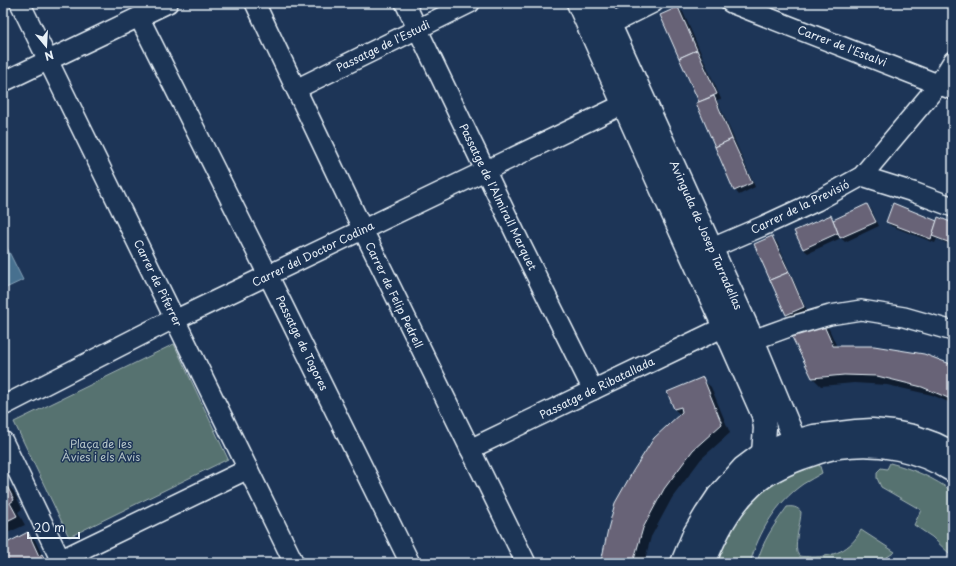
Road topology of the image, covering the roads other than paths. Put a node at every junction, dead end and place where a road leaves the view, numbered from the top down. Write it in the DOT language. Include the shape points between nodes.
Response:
graph roads {
  1 [pos="20,3"];
  2 [pos="168,3"];
  3 [pos="255,3"];
  4 [pos="405,3"];
  5 [pos="470,3"];
  6 [pos="578,3"];
  7 [pos="600,3"];
  8 [pos="653,3"];
  9 [pos="731,3"];
  10 [pos="139,17"];
  11 [pos="417,29"];
  12 [pos="601,29"];
  13 [pos="48,60"];
  14 [pos="953,61"];
  15 [pos="3,82"];
  16 [pos="946,87"];
  17 [pos="296,89"];
  18 [pos="624,104"];
  19 [pos="486,170"];
  20 [pos="862,176"];
  21 [pos="953,207"];
  22 [pos="363,230"];
  23 [pos="712,248"];
  24 [pos="694,262"];
  25 [pos="268,275"];
  26 [pos="175,318"];
  27 [pos="724,327"];
  28 [pos="953,331"];
  29 [pos="753,340"];
  30 [pos="593,390"];
  31 [pos="3,406"];
  32 [pos="795,440"];
  33 [pos="3,441"];
  34 [pos="470,449"];
  35 [pos="763,453"];
  36 [pos="953,453"];
  37 [pos="780,466"];
  38 [pos="248,469"];
  39 [pos="953,471"];
  40 [pos="61,561"];
  41 [pos="294,563"];
  42 [pos="410,563"];
  43 [pos="526,563"];
  44 [pos="682,563"];
  45 [pos="704,563"];
  1 -- 13 [label="street, Carrer de Piferrer"];
  2 -- 10 [label="street"];
  3 -- 17 [label="street, Carrer de Felip Pedrell"];
  4 -- 11 [label="street, Passatge de l'Almirall Marquet"];
  5 -- 11 [label="street, Passatge de l'Estudi"];
  6 -- 12 [label="main road, Avinguda de Josep Tarradellas"];
  7 -- 12 [label="main road, Avinguda de Josep Tarradellas"];
  8 -- 12 [label="street"];
  9 -- 16 [label="street, Carrer de l'Estalvi"];
  10 -- 13 [label="street"];
  10 -- 25 [label="street, Passatge de Togores"];
  11 -- 17 [label="street, Passatge de l'Estudi"];
  11 -- 19 [label="street, Passatge de l'Almirall Marquet"];
  12 -- 18 [label="main road, Avinguda de Josep Tarradellas"];
  12 -- 23 [label="main road, Avinguda de Josep Tarradellas"];
  13 -- 15 [label="street"];
  13 -- 26 [label="street, Carrer de Piferrer"];
  14 -- 16 [label="street, Carrer de la Previsió"];
  16 -- 20 [label="street, Carrer de la Previsió" via="898,133"];
  17 -- 22 [label="street, Carrer de Felip Pedrell"];
  18 -- 19 [label="street, Carrer del Doctor Codina"];
  18 -- 24 [label="main road, Avinguda de Josep Tarradellas"];
  19 -- 22 [label="street, Carrer del Doctor Codina"];
  19 -- 30 [label="street, Passatge de l'Almirall Marquet"];
  20 -- 21 [label="street"];
  20 -- 23 [label="street, Carrer de la Previsió" via="817,201"];
  22 -- 25 [label="street, Carrer del Doctor Codina"];
  22 -- 34 [label="street, Carrer de Felip Pedrell"];
  23 -- 24 [label="street, Carrer de la Previsió"];
  23 -- 29 [label="main road, Avinguda de Josep Tarradellas"];
  24 -- 27 [label="main road, Avinguda de Josep Tarradellas"];
  25 -- 26 [label="street, Carrer del Doctor Codina"];
  25 -- 42 [label="street, Passatge de Togores"];
  26 -- 31 [label="street, Carrer del Doctor Codina"];
  26 -- 38 [label="street, Carrer de Piferrer"];
  27 -- 30 [label="street, Passatge de Ribatallada"];
  27 -- 35 [label="main road, Avinguda de Josep Tarradellas" via="762,415"];
  28 -- 29 [label="street" via="904,317 861,310 830,315"];
  29 -- 32 [label="main road, Avinguda de Josep Tarradellas"];
  30 -- 34 [label="street, Passatge de Ribatallada"];
  32 -- 35 [label="main road"];
  32 -- 36 [label="main road" via="838,432 872,430 913,436"];
  32 -- 37 [label="main road" via="788,457"];
  33 -- 40 [label="street"];
  34 -- 43 [label="street, Carrer de Felip Pedrell"];
  35 -- 44 [label="main road" via="743,468 718,496 694,534"];
  37 -- 39 [label="main road" via="833,448 870,445 911,452"];
  37 -- 45 [label="main road" via="753,485 734,506 723,522"];
  38 -- 40 [label="street"];
  38 -- 41 [label="street, Carrer de Piferrer"];
}
